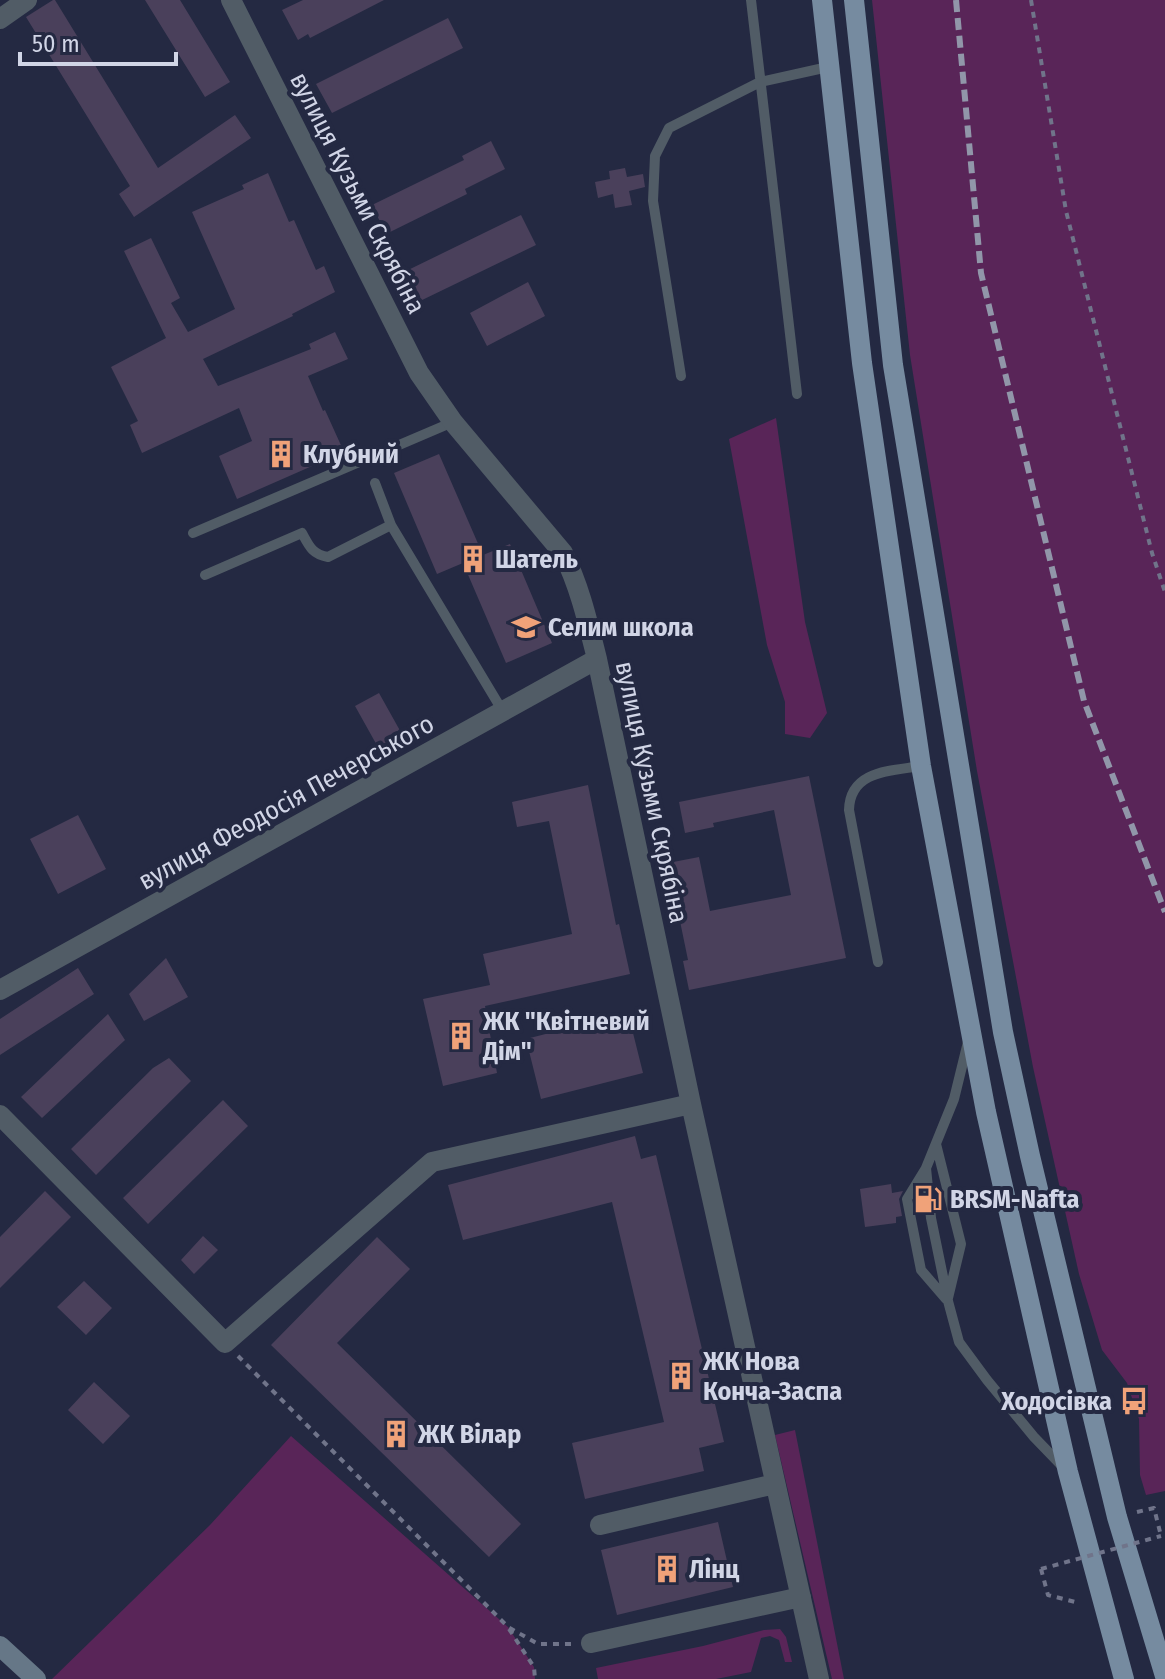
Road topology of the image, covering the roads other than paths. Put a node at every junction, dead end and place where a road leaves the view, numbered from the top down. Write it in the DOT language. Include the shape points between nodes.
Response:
graph roads {
  1 [pos="27,0"];
  2 [pos="231,0"];
  3 [pos="751,0"];
  4 [pos="822,0"];
  5 [pos="854,0"];
  6 [pos="0,19"];
  7 [pos="828,67"];
  8 [pos="760,82"];
  9 [pos="681,376"];
  10 [pos="797,394"];
  11 [pos="453,422"];
  12 [pos="375,483"];
  13 [pos="391,525"];
  14 [pos="193,533"];
  15 [pos="205,575"];
  16 [pos="597,659"];
  17 [pos="502,710"];
  18 [pos="921,766"];
  19 [pos="878,962"];
  20 [pos="0,990"];
  21 [pos="970,1032"];
  22 [pos="691,1104"];
  23 [pos="0,1115"];
  24 [pos="936,1144"];
  25 [pos="926,1168"];
  26 [pos="948,1301"];
  27 [pos="1068,1472"];
  28 [pos="775,1484"];
  29 [pos="600,1525"];
  30 [pos="801,1597"];
  31 [pos="591,1643"];
  32 [pos="0,1646"];
  33 [pos="1165,1676"];
  34 [pos="814,1678"];
  35 [pos="36,1679"];
  36 [pos="1124,1679"];
  1 -- 6 [label="street"];
  2 -- 11 [label="street, вулиця Кузьми Скрябіна" via="419,373"];
  3 -- 8 [label="lane"];
  4 -- 7 [label="main road"];
  5 -- 33 [label="main road" via="893,365 1003,1032 1117,1517"];
  7 -- 8 [label="lane"];
  7 -- 18 [label="main road" via="862,363"];
  8 -- 9 [label="lane" via="669,128 655,156 653,201"];
  8 -- 10 [label="lane"];
  11 -- 14 [label="lane"];
  11 -- 16 [label="street, вулиця Кузьми Скрябіна" via="563,553"];
  12 -- 13 [label="lane"];
  13 -- 15 [label="lane" via="328,557 311,550 302,533"];
  13 -- 17 [label="lane"];
  16 -- 17 [label="street, вулиця Феодосія Печерського"];
  16 -- 22 [label="street, вулиця Кузьми Скрябіна"];
  17 -- 20 [label="street, вулиця Феодосія Печерського"];
  18 -- 19 [label="lane" via="864,779 849,798"];
  18 -- 21 [label="main road"];
  21 -- 24 [label="lane" via="954,1099"];
  21 -- 27 [label="main road"];
  22 -- 23 [label="street" via="432,1162 225,1343"];
  22 -- 28 [label="street, вулиця Кузьми Скрябіна"];
  24 -- 25 [label="lane"];
  24 -- 26 [label="lane" via="961,1244"];
  25 -- 26 [label="lane"];
  25 -- 26 [label="lane" via="907,1199 921,1270"];
  26 -- 27 [label="lane" via="959,1342"];
  27 -- 36 [label="main road"];
  28 -- 29 [label="street"];
  28 -- 30 [label="street, вулиця Кузьми Скрябіна"];
  30 -- 31 [label="street"];
  30 -- 34 [label="street, вулиця Кузьми Скрябіна"];
  32 -- 35 [label="street"];
}
